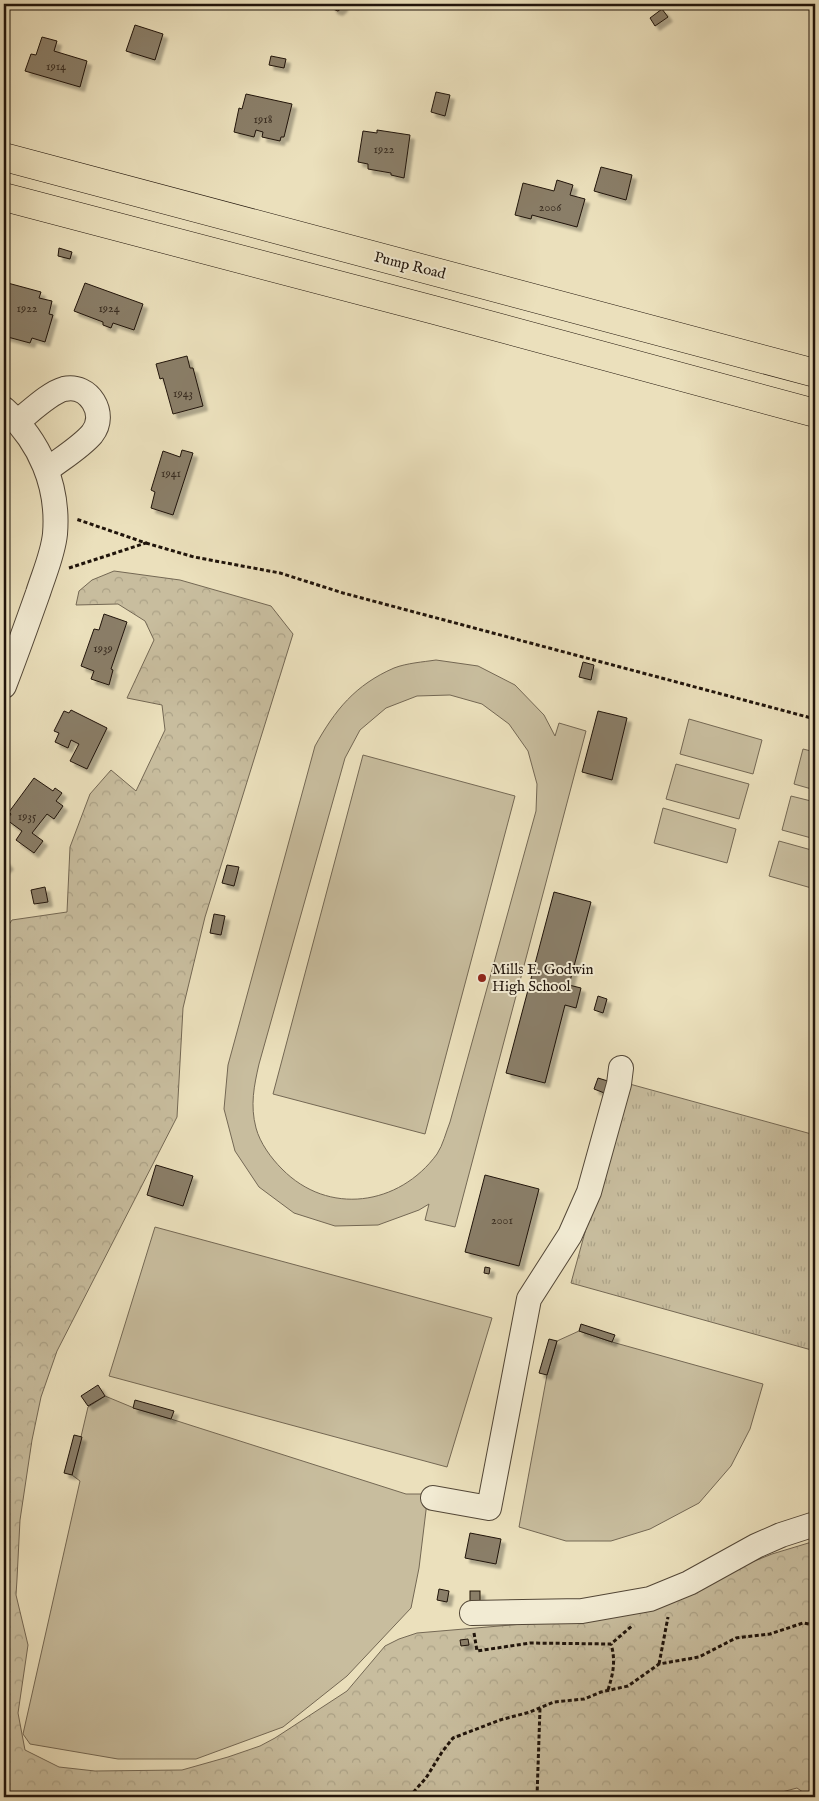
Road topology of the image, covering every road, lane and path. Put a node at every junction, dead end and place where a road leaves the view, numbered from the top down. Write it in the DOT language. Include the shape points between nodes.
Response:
graph roads {
  1 [pos="4,157"];
  2 [pos="4,197"];
  3 [pos="815,373"];
  4 [pos="815,413"];
  5 [pos="10,415"];
  6 [pos="48,470"];
  7 [pos="55,511"];
  8 [pos="146,543"];
  9 [pos="43,577"];
  10 [pos="4,686"];
  11 [pos="815,719"];
  12 [pos="621,1068"];
  13 [pos="433,1498"];
  14 [pos="815,1524"];
  15 [pos="472,1613"];
  16 [pos="668,1617"];
  17 [pos="633,1625"];
  18 [pos="815,1625"];
  19 [pos="611,1644"];
  20 [pos="659,1664"];
  21 [pos="608,1690"];
  22 [pos="540,1708"];
  23 [pos="409,1797"];
  24 [pos="537,1797"];
  1 -- 3 [label="main road, Pump Road"];
  2 -- 4 [label="main road"];
  5 -- 6 [label="street" via="33,443"];
  5 -- 6 [label="street" via="64,389 74,388 91,397 98,415 93,433"];
  6 -- 7 [label="street"];
  7 -- 8 [label="path"];
  7 -- 9 [label="street" via="52,550"];
  8 -- 9 [label="path"];
  8 -- 11 [label="path" via="194,557 280,573 343,593"];
  9 -- 10 [label="street"];
  12 -- 13 [label="street" via="589,1192 570,1235 529,1299 489,1508"];
  14 -- 15 [label="street" via="756,1546 689,1583 650,1599 582,1610"];
  15 -- 19 [label="path" via="477,1651 530,1642"];
  16 -- 20 [label="path"];
  17 -- 19 [label="path"];
  18 -- 20 [label="path" via="803,1623 770,1634 736,1638 699,1657"];
  19 -- 21 [label="path" via="614,1670"];
  20 -- 21 [label="path" via="628,1686"];
  21 -- 22 [label="path" via="584,1699 554,1702"];
  22 -- 23 [label="path" via="453,1738"];
  22 -- 24 [label="path"];
}
